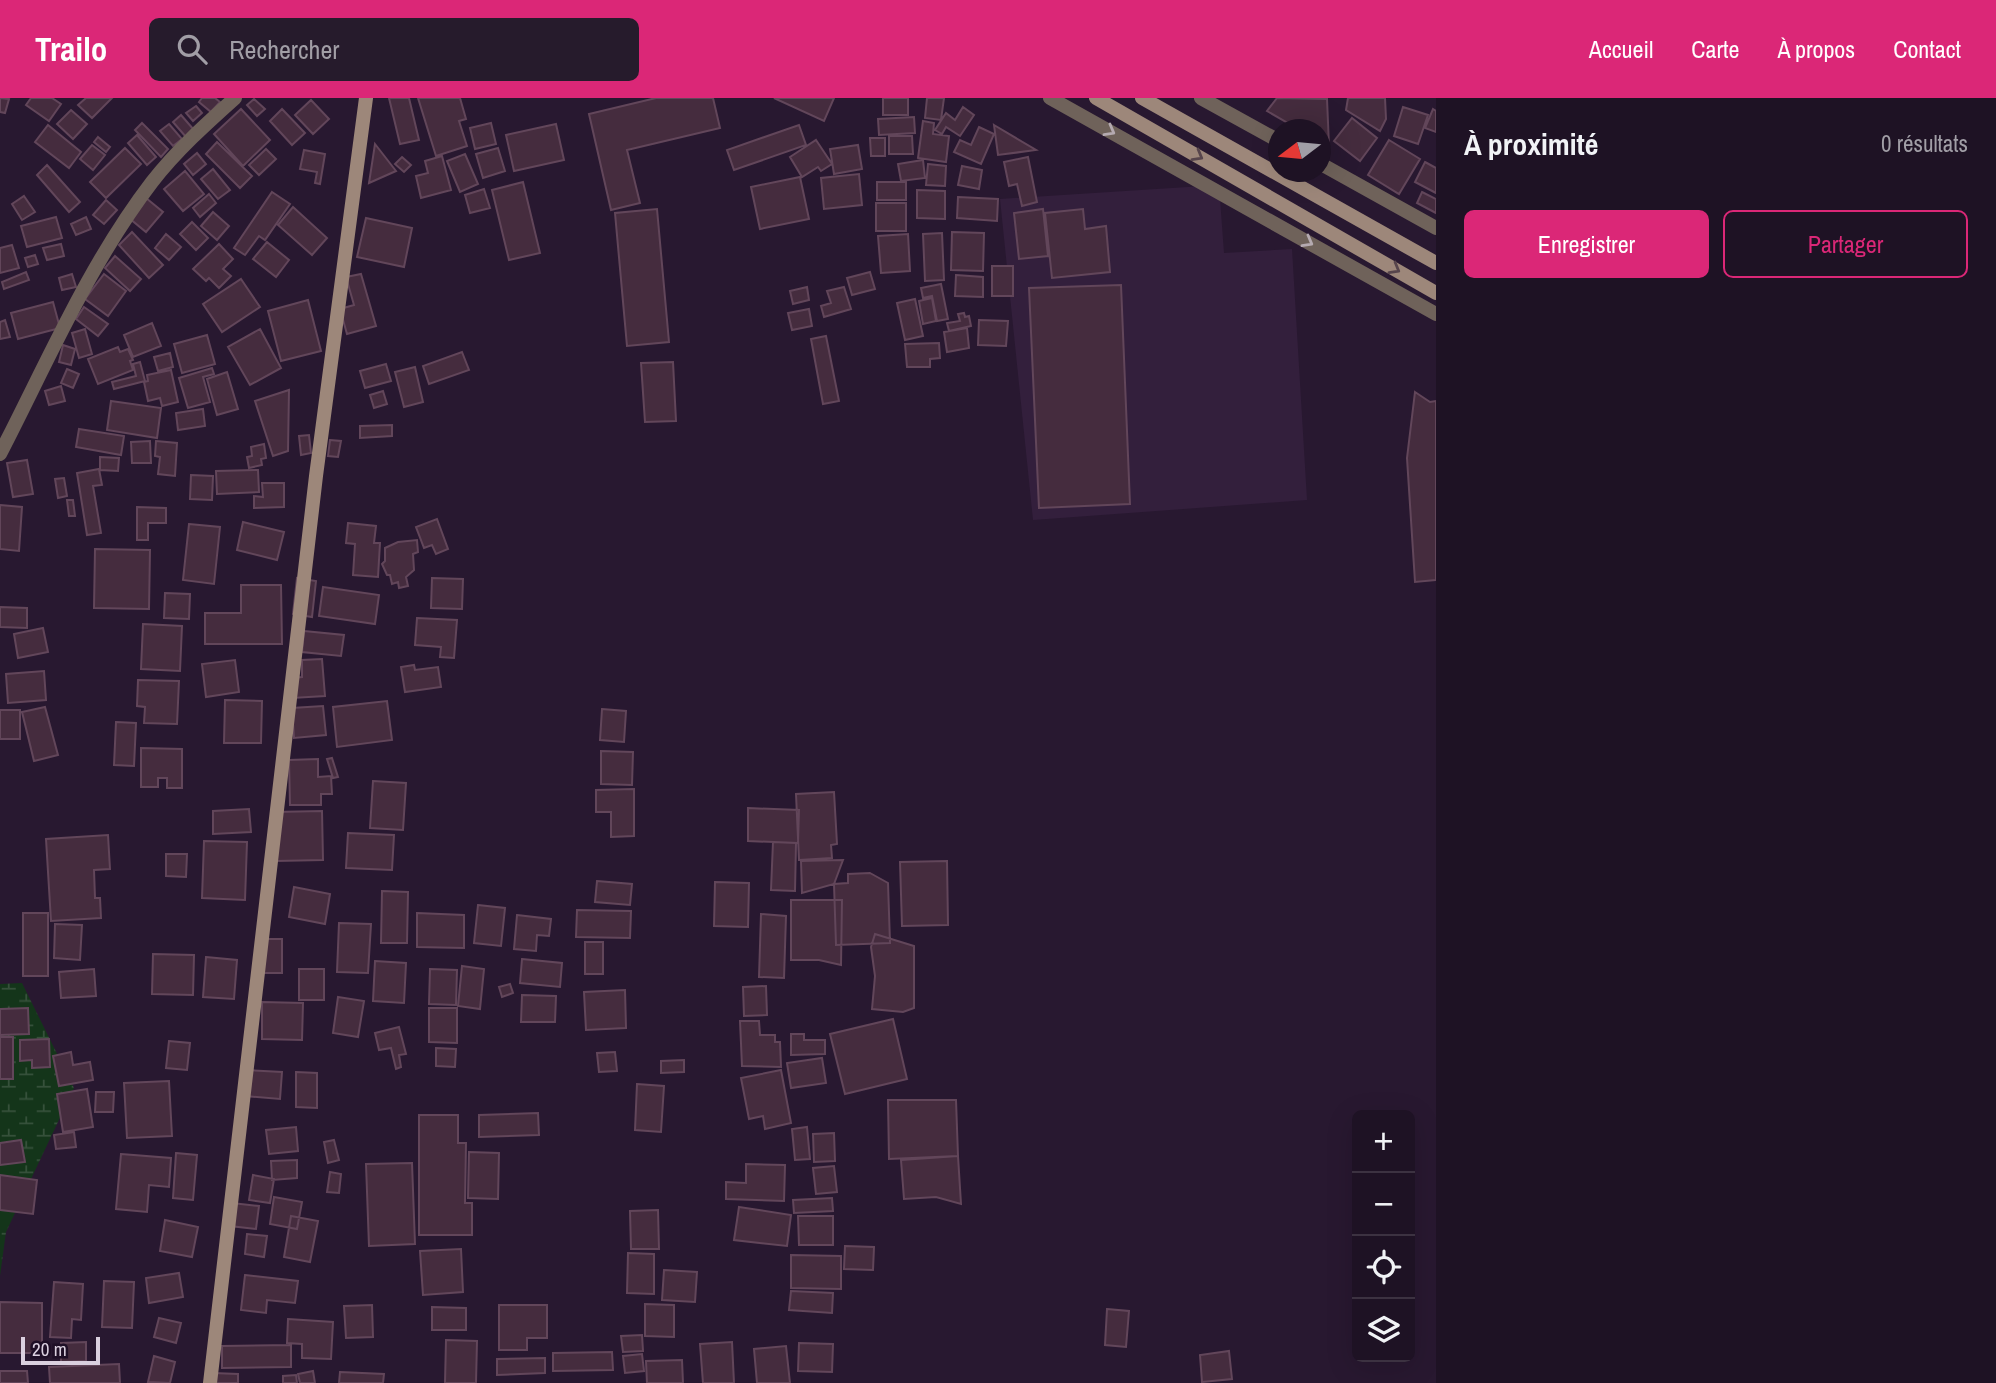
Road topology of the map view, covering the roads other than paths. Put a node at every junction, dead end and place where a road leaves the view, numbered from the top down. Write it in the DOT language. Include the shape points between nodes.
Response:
graph roads {
  1 [pos="235,98"];
  2 [pos="366,98"];
  3 [pos="1050,98"];
  4 [pos="1096,98"];
  5 [pos="1142,98"];
  6 [pos="1201,98"];
  7 [pos="1268,135"];
  8 [pos="1331,170"];
  9 [pos="1436,228"];
  10 [pos="1436,263"];
  11 [pos="1436,293"];
  12 [pos="1436,314"];
  13 [pos="0,454"];
  14 [pos="210,1383"];
  1 -- 13 [label="street" via="152,182 109,247"];
  2 -- 14 [label="street" via="316,476"];
  3 -- 12 [label="street, one-way"];
  4 -- 11 [label="street, one-way"];
  5 -- 10 [label="street"];
  6 -- 7 [label="street"];
  8 -- 9 [label="street"];
}
